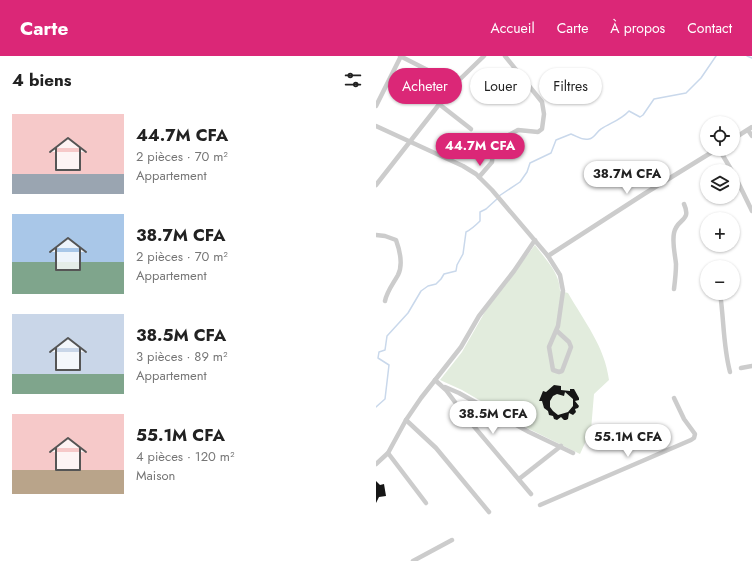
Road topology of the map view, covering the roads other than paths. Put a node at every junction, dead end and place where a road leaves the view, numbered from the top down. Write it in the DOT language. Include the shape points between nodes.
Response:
graph roads {
  1 [pos="400,56"];
  2 [pos="484,56"];
  3 [pos="505,56"];
  4 [pos="424,68"];
  5 [pos="462,77"];
  6 [pos="439,104"];
  7 [pos="376,106"];
  8 [pos="376,126"];
  9 [pos="471,129"];
  10 [pos="750,129"];
  11 [pos="740,135"];
  12 [pos="752,136"];
  13 [pos="411,141"];
  14 [pos="706,156"];
  15 [pos="479,177"];
  16 [pos="376,186"];
  17 [pos="740,186"];
  18 [pos="684,204"];
  19 [pos="752,211"];
  20 [pos="376,235"];
  21 [pos="535,240"];
  22 [pos="548,256"];
  23 [pos="674,289"];
  24 [pos="721,300"];
  25 [pos="385,301"];
  26 [pos="557,331"];
  27 [pos="752,366"];
  28 [pos="740,368"];
  29 [pos="730,372"];
  30 [pos="435,380"];
  31 [pos="443,386"];
  32 [pos="674,398"];
  33 [pos="406,420"];
  34 [pos="561,446"];
  35 [pos="388,453"];
  36 [pos="573,453"];
  37 [pos="376,464"];
  38 [pos="519,479"];
  39 [pos="531,494"];
  40 [pos="426,502"];
  41 [pos="540,505"];
  42 [pos="489,512"];
  43 [pos="452,540"];
  44 [pos="413,561"];
  1 -- 4 [label="street"];
  1 -- 7 [label="street"];
  2 -- 5 [label="street"];
  3 -- 15 [label="street" via="542,102 542,129 538,132 518,130 496,142 492,162"];
  6 -- 9 [label="street"];
  6 -- 13 [label="street"];
  8 -- 13 [label="street"];
  10 -- 11 [label="street"];
  10 -- 12 [label="street"];
  13 -- 15 [label="street" via="463,166"];
  13 -- 16 [label="street"];
  14 -- 22 [label="street"];
  15 -- 21 [label="street"];
  17 -- 19 [label="street"];
  18 -- 23 [label="street" via="687,214 676,227 673,237 676,266"];
  20 -- 25 [label="street" via="396,240 400,258 399,274 388,290"];
  21 -- 22 [label="street"];
  21 -- 30 [label="street"];
  22 -- 26 [label="street" via="560,275 563,286 563,302"];
  24 -- 29 [label="street"];
  26 -- 26 [label="street" via="571,347 562,371 559,372 553,370 550,352 551,342"];
  27 -- 28 [label="street"];
  30 -- 31 [label="street"];
  30 -- 33 [label="street"];
  31 -- 34 [label="street" via="529,432"];
  31 -- 38 [label="street"];
  32 -- 41 [label="street" via="694,434 691,440"];
  33 -- 35 [label="street"];
  33 -- 42 [label="street" via="436,448"];
  34 -- 36 [label="street"];
  34 -- 38 [label="street"];
  35 -- 37 [label="street"];
  35 -- 40 [label="street"];
  38 -- 39 [label="street"];
  43 -- 44 [label="street"];
}
